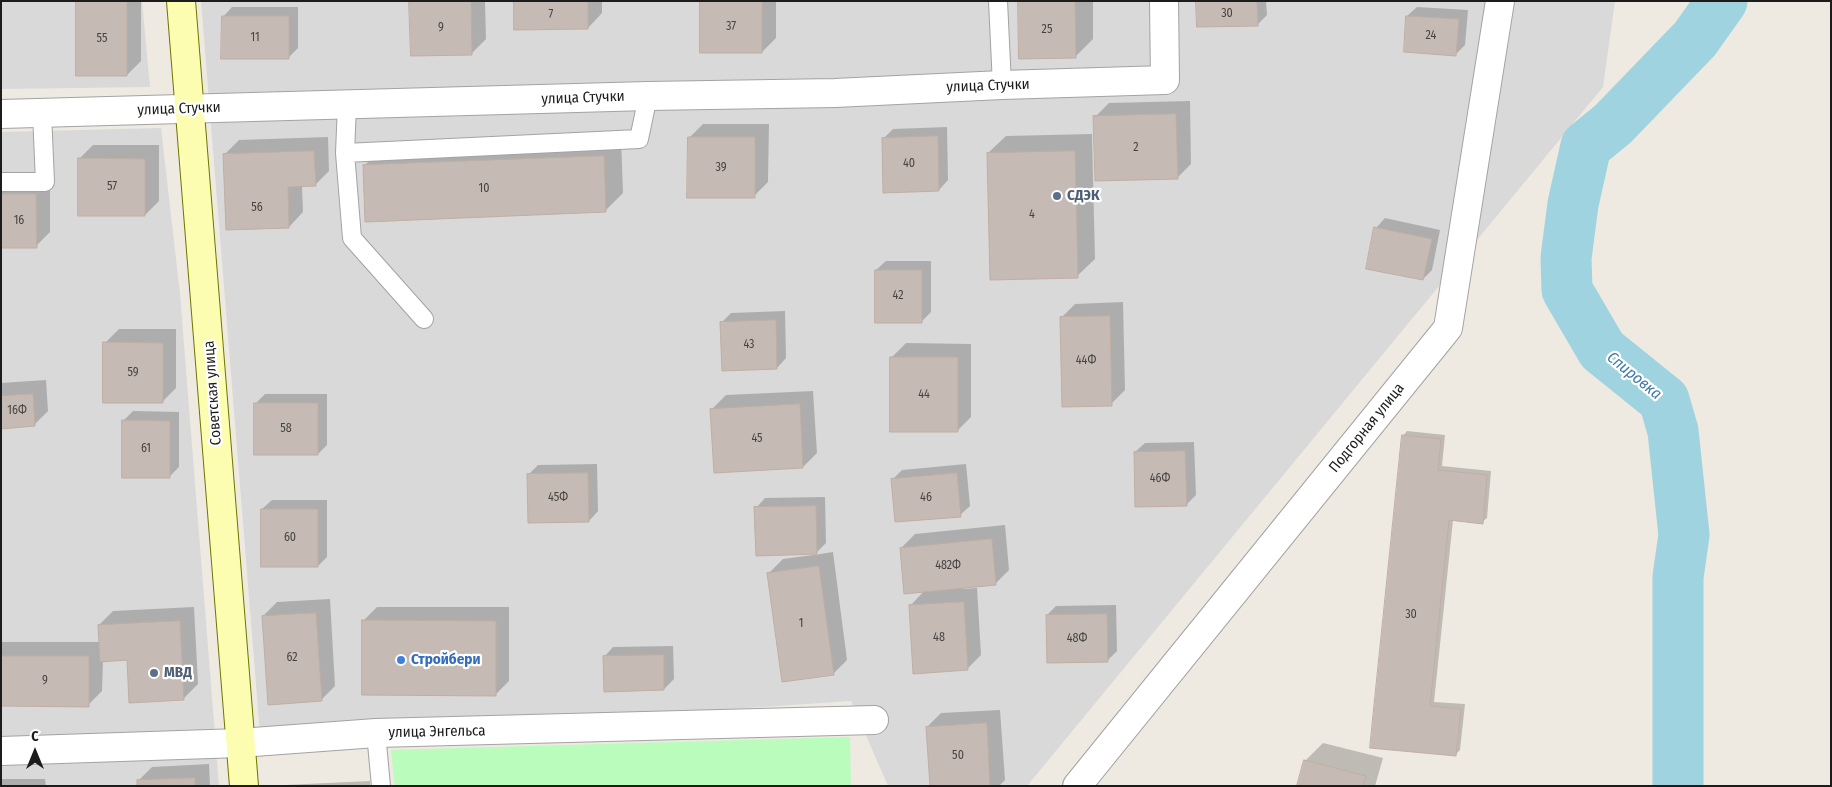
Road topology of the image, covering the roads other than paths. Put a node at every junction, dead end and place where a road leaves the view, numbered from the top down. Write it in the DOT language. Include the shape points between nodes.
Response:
graph roads {
  1 [pos="181,1"];
  2 [pos="998,1"];
  3 [pos="1164,1"];
  4 [pos="1500,1"];
  5 [pos="1002,85"];
  6 [pos="648,96"];
  7 [pos="347,105"];
  8 [pos="191,108"];
  9 [pos="42,113"];
  10 [pos="1,114"];
  11 [pos="345,153"];
  12 [pos="1,182"];
  13 [pos="424,318"];
  14 [pos="874,720"];
  15 [pos="376,733"];
  16 [pos="240,743"];
  17 [pos="1,751"];
  18 [pos="244,786"];
  19 [pos="381,786"];
  20 [pos="1076,786"];
  1 -- 8 [label="main road, Советская улица"];
  2 -- 5 [label="lane"];
  3 -- 5 [label="street, улица Стучки" via="1166,80"];
  4 -- 20 [label="street, Подгорная улица" via="1448,328"];
  5 -- 6 [label="street, улица Стучки" via="835,93"];
  6 -- 7 [label="street, улица Стучки"];
  6 -- 11 [label="lane" via="638,139"];
  7 -- 8 [label="street, улица Стучки"];
  7 -- 11 [label="lane"];
  8 -- 9 [label="street, улица Стучки"];
  8 -- 16 [label="main road, Советская улица"];
  9 -- 10 [label="street, улица Стучки"];
  9 -- 12 [label="lane" via="44,182"];
  11 -- 13 [label="lane" via="352,238"];
  14 -- 15 [label="street, улица Энгельса"];
  15 -- 16 [label="street, улица Энгельса"];
  15 -- 19 [label="lane"];
  16 -- 17 [label="street, улица Энгельса"];
  16 -- 18 [label="main road, Советская улица"];
}
